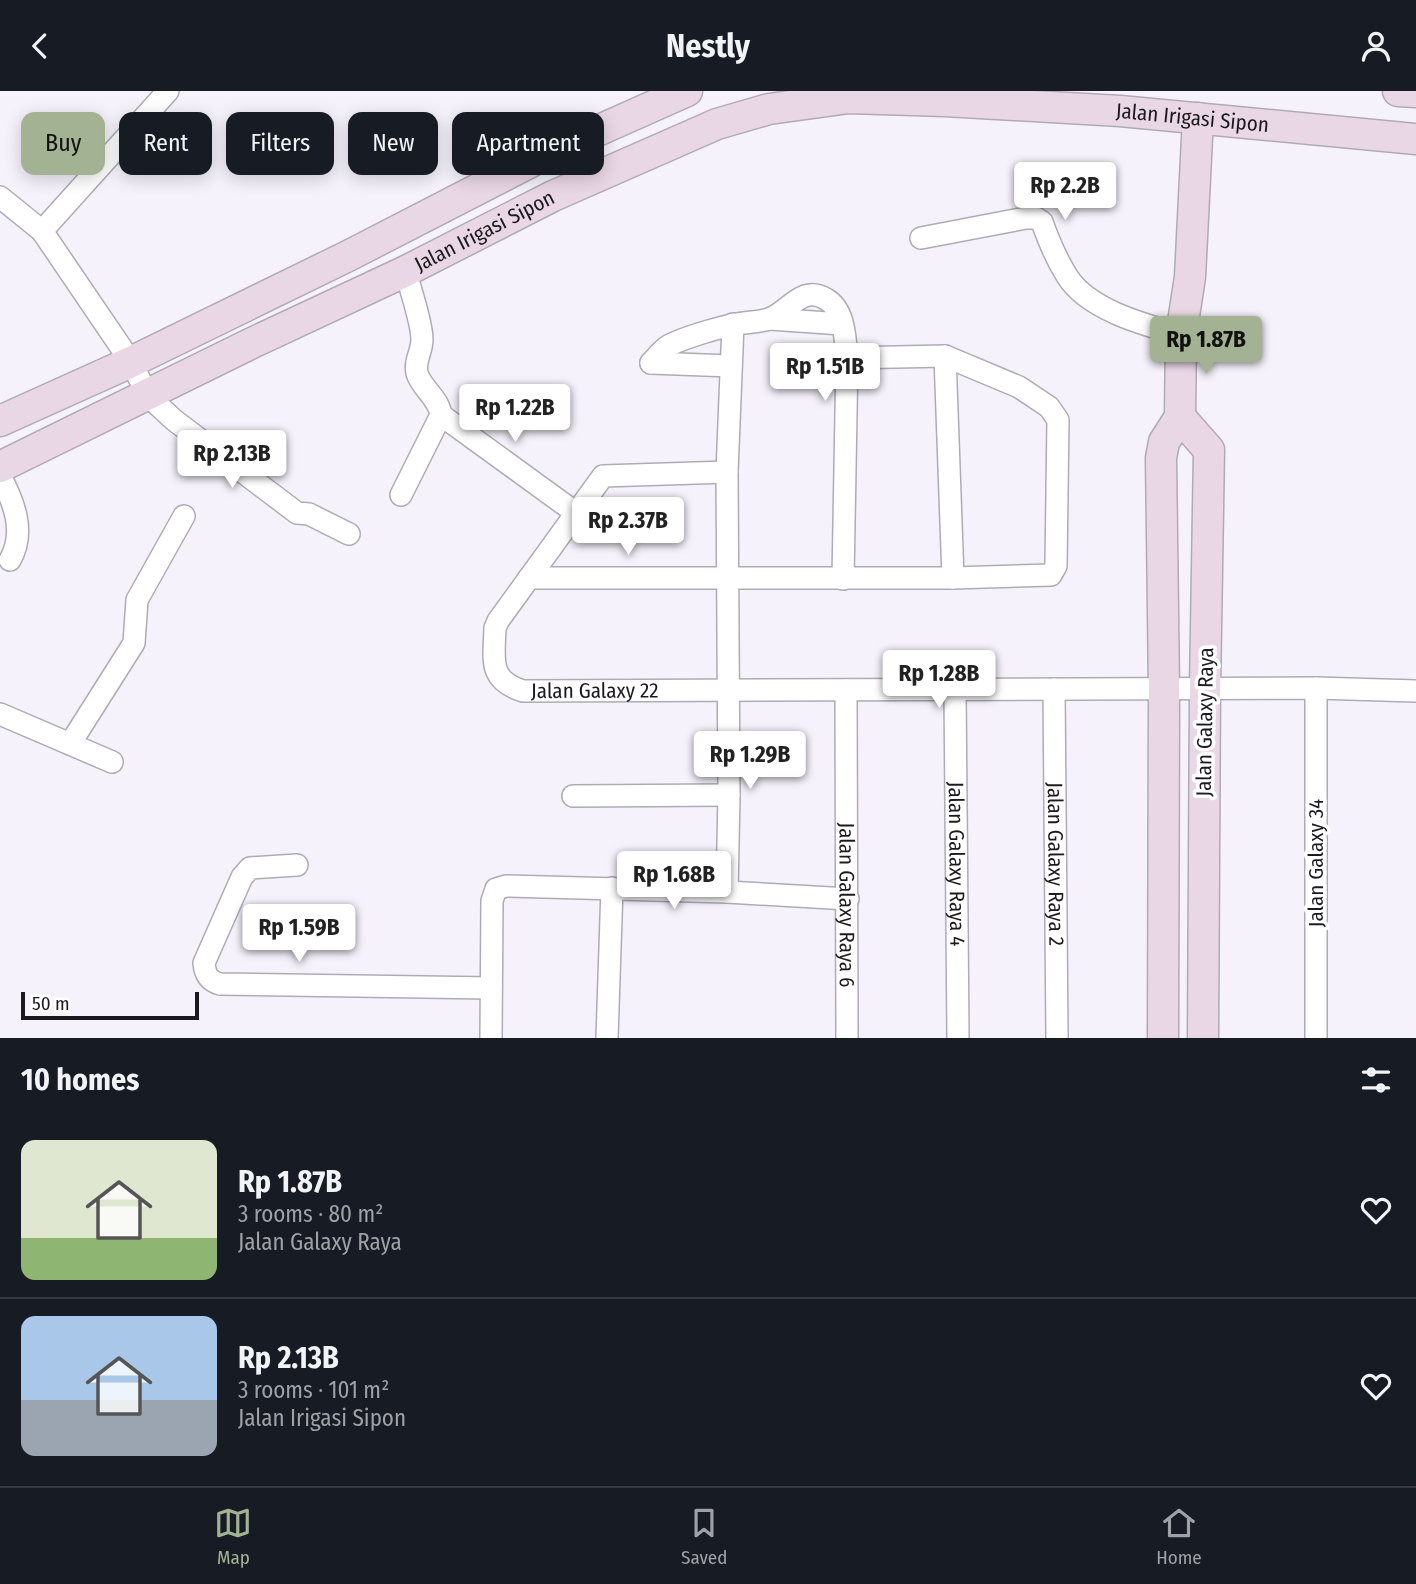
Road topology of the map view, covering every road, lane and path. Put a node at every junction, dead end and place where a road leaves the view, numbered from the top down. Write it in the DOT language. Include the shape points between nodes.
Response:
graph roads {
  1 [pos="168,91"];
  2 [pos="687,91"];
  3 [pos="1398,91"];
  4 [pos="1416,92"];
  5 [pos="801,99"];
  6 [pos="1198,118"];
  7 [pos="1416,139"];
  8 [pos="0,197"];
  9 [pos="42,231"];
  10 [pos="921,238"];
  11 [pos="407,271"];
  12 [pos="733,324"];
  13 [pos="1181,335"];
  14 [pos="945,356"];
  15 [pos="847,358"];
  16 [pos="732,366"];
  17 [pos="140,380"];
  18 [pos="441,415"];
  19 [pos="1180,417"];
  20 [pos="0,421"];
  21 [pos="0,467"];
  22 [pos="727,472"];
  23 [pos="0,476"];
  24 [pos="401,495"];
  25 [pos="576,513"];
  26 [pos="184,516"];
  27 [pos="349,534"];
  28 [pos="10,560"];
  29 [pos="528,578"];
  30 [pos="726,578"];
  31 [pos="953,578"];
  32 [pos="843,579"];
  33 [pos="1316,688"];
  34 [pos="955,689"];
  35 [pos="1054,689"];
  36 [pos="1164,689"];
  37 [pos="1205,689"];
  38 [pos="728,690"];
  39 [pos="846,690"];
  40 [pos="1416,691"];
  41 [pos="0,714"];
  42 [pos="70,744"];
  43 [pos="112,762"];
  44 [pos="729,795"];
  45 [pos="573,796"];
  46 [pos="298,865"];
  47 [pos="612,888"];
  48 [pos="727,892"];
  49 [pos="848,899"];
  50 [pos="491,988"];
  51 [pos="491,1038"];
  52 [pos="607,1038"];
  53 [pos="847,1038"];
  54 [pos="958,1038"];
  55 [pos="1057,1038"];
  56 [pos="1163,1038"];
  57 [pos="1203,1038"];
  58 [pos="1316,1038"];
  1 -- 9 [label="street"];
  2 -- 17 [label="street, Jalan Irigasi Sipon" via="550,152 348,256"];
  3 -- 4 [label="street"];
  5 -- 6 [label="street, Jalan Irigasi Sipon" via="945,101"];
  5 -- 11 [label="street, Jalan Irigasi Sipon" via="717,124 553,196"];
  6 -- 7 [label="street, Jalan Irigasi Sipon"];
  6 -- 13 [label="street, Jalan Galaxy Raya" via="1190,277"];
  8 -- 9 [label="street"];
  9 -- 17 [label="street"];
  10 -- 13 [label="street" via="1037,218 1075,285 1114,313"];
  11 -- 17 [label="street, Jalan Irigasi Sipon" via="252,343"];
  11 -- 18 [label="street" via="421,330 418,375 440,406"];
  12 -- 15 [label="street" via="770,319 795,300 817,295 838,311"];
  12 -- 16 [label="street"];
  12 -- 16 [label="street" via="668,345 651,363"];
  13 -- 19 [label="street, Jalan Galaxy Raya"];
  14 -- 15 [label="street"];
  14 -- 31 [label="street"];
  14 -- 31 [label="street" via="1019,387 1049,407 1058,420 1054,573"];
  15 -- 32 [label="street"];
  16 -- 22 [label="street"];
  17 -- 20 [label="street, Jalan Irigasi Sipon"];
  17 -- 21 [label="street, Jalan Irigasi Sipon"];
  17 -- 27 [label="street" via="174,420 297,513 309,514"];
  18 -- 24 [label="street"];
  18 -- 25 [label="street"];
  19 -- 36 [label="street, Jalan Galaxy Raya" via="1164,442 1161,458"];
  19 -- 37 [label="street, Jalan Galaxy Raya" via="1209,450"];
  22 -- 25 [label="street, Jalan Galaxy 22" via="607,475"];
  22 -- 30 [label="street"];
  23 -- 28 [label="street" via="16,513 16,545"];
  25 -- 29 [label="street, Jalan Galaxy 22"];
  26 -- 42 [label="street" via="137,600 134,643"];
  29 -- 30 [label="street"];
  29 -- 38 [label="street, Jalan Galaxy 22" via="495,628 496,672 510,687 523,691"];
  30 -- 32 [label="street"];
  30 -- 38 [label="street"];
  31 -- 32 [label="street"];
  33 -- 37 [label="street, Jalan Galaxy 22"];
  33 -- 40 [label="street, Jalan Galaxy 22"];
  33 -- 58 [label="street, Jalan Galaxy 34"];
  34 -- 35 [label="street, Jalan Galaxy 22"];
  34 -- 39 [label="street, Jalan Galaxy 22"];
  34 -- 54 [label="street, Jalan Galaxy Raya 4"];
  35 -- 36 [label="street, Jalan Galaxy 22"];
  35 -- 55 [label="street, Jalan Galaxy Raya 2"];
  36 -- 37 [label="street, Jalan Galaxy 22"];
  36 -- 56 [label="street, Jalan Galaxy Raya"];
  37 -- 57 [label="street, Jalan Galaxy Raya"];
  38 -- 39 [label="street, Jalan Galaxy 22"];
  38 -- 44 [label="street"];
  39 -- 49 [label="street, Jalan Galaxy Raya 6"];
  41 -- 42 [label="street"];
  42 -- 43 [label="street"];
  44 -- 45 [label="street"];
  44 -- 48 [label="street"];
  46 -- 50 [label="street" via="250,868 242,877 204,963 210,980 220,984"];
  47 -- 48 [label="street"];
  47 -- 50 [label="street" via="496,889"];
  47 -- 52 [label="street"];
  48 -- 49 [label="street"];
  49 -- 53 [label="street, Jalan Galaxy Raya 6"];
  50 -- 51 [label="street"];
}
